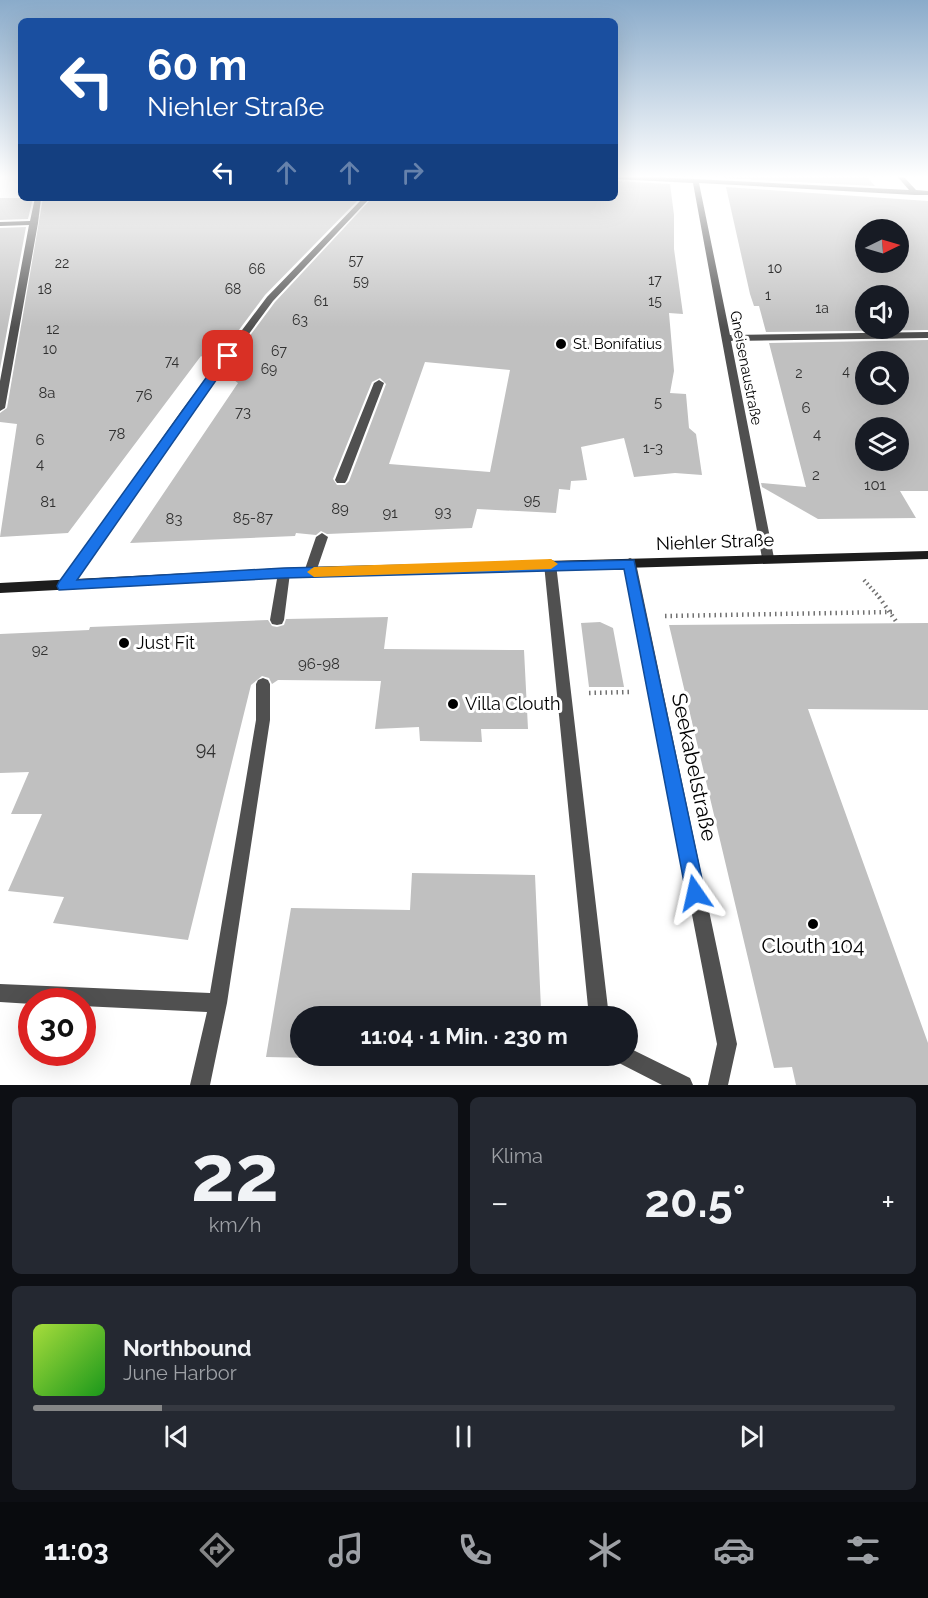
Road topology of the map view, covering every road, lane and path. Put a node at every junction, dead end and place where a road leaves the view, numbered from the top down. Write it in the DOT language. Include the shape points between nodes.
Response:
graph roads {
  1 [pos="34,226"];
  2 [pos="340,226"];
  3 [pos="704,226"];
  4 [pos="928,335"];
  5 [pos="725,338"];
  6 [pos="379,383"];
  7 [pos="0,408"];
  8 [pos="341,480"];
  9 [pos="322,537"];
  10 [pos="928,555"];
  11 [pos="844,557"];
  12 [pos="768,558"];
  13 [pos="630,563"];
  14 [pos="550,564"];
  15 [pos="310,572"];
  16 [pos="284,573"];
  17 [pos="64,586"];
  18 [pos="0,588"];
  19 [pos="892,612"];
  20 [pos="640,617"];
  21 [pos="277,620"];
  22 [pos="898,624"];
  23 [pos="263,684"];
  24 [pos="654,692"];
  25 [pos="563,694"];
  26 [pos="0,993"];
  27 [pos="218,1003"];
  28 [pos="597,1006"];
  29 [pos="638,1062"];
  30 [pos="200,1085"];
  31 [pos="683,1085"];
  32 [pos="718,1085"];
  1 -- 7 [label="street"];
  2 -- 17 [label="street" via="270,299"];
  3 -- 5 [label="street, Gneisenaustraße"];
  4 -- 5 [label="street"];
  5 -- 12 [label="street, Gneisenaustraße"];
  6 -- 8 [label="street"];
  9 -- 15 [label="street"];
  10 -- 11 [label="street, Niehler Straße"];
  11 -- 12 [label="street, Niehler Straße"];
  11 -- 19 [label="path"];
  12 -- 13 [label="street, Niehler Straße"];
  13 -- 14 [label="street, Niehler Straße"];
  13 -- 20 [label="street, Seekabelstraße"];
  14 -- 15 [label="street, Niehler Straße"];
  14 -- 25 [label="street"];
  15 -- 16 [label="street, Niehler Straße"];
  16 -- 17 [label="street, Niehler Straße"];
  16 -- 21 [label="street"];
  17 -- 18 [label="street, Niehler Straße"];
  19 -- 20 [label="path"];
  19 -- 22 [label="path"];
  20 -- 24 [label="street, Seekabelstraße"];
  23 -- 27 [label="street" via="263,720"];
  24 -- 25 [label="path"];
  24 -- 32 [label="street, Seekabelstraße" via="727,1044"];
  25 -- 28 [label="street"];
  26 -- 27 [label="street"];
  27 -- 30 [label="street"];
  29 -- 31 [label="street"];
}
